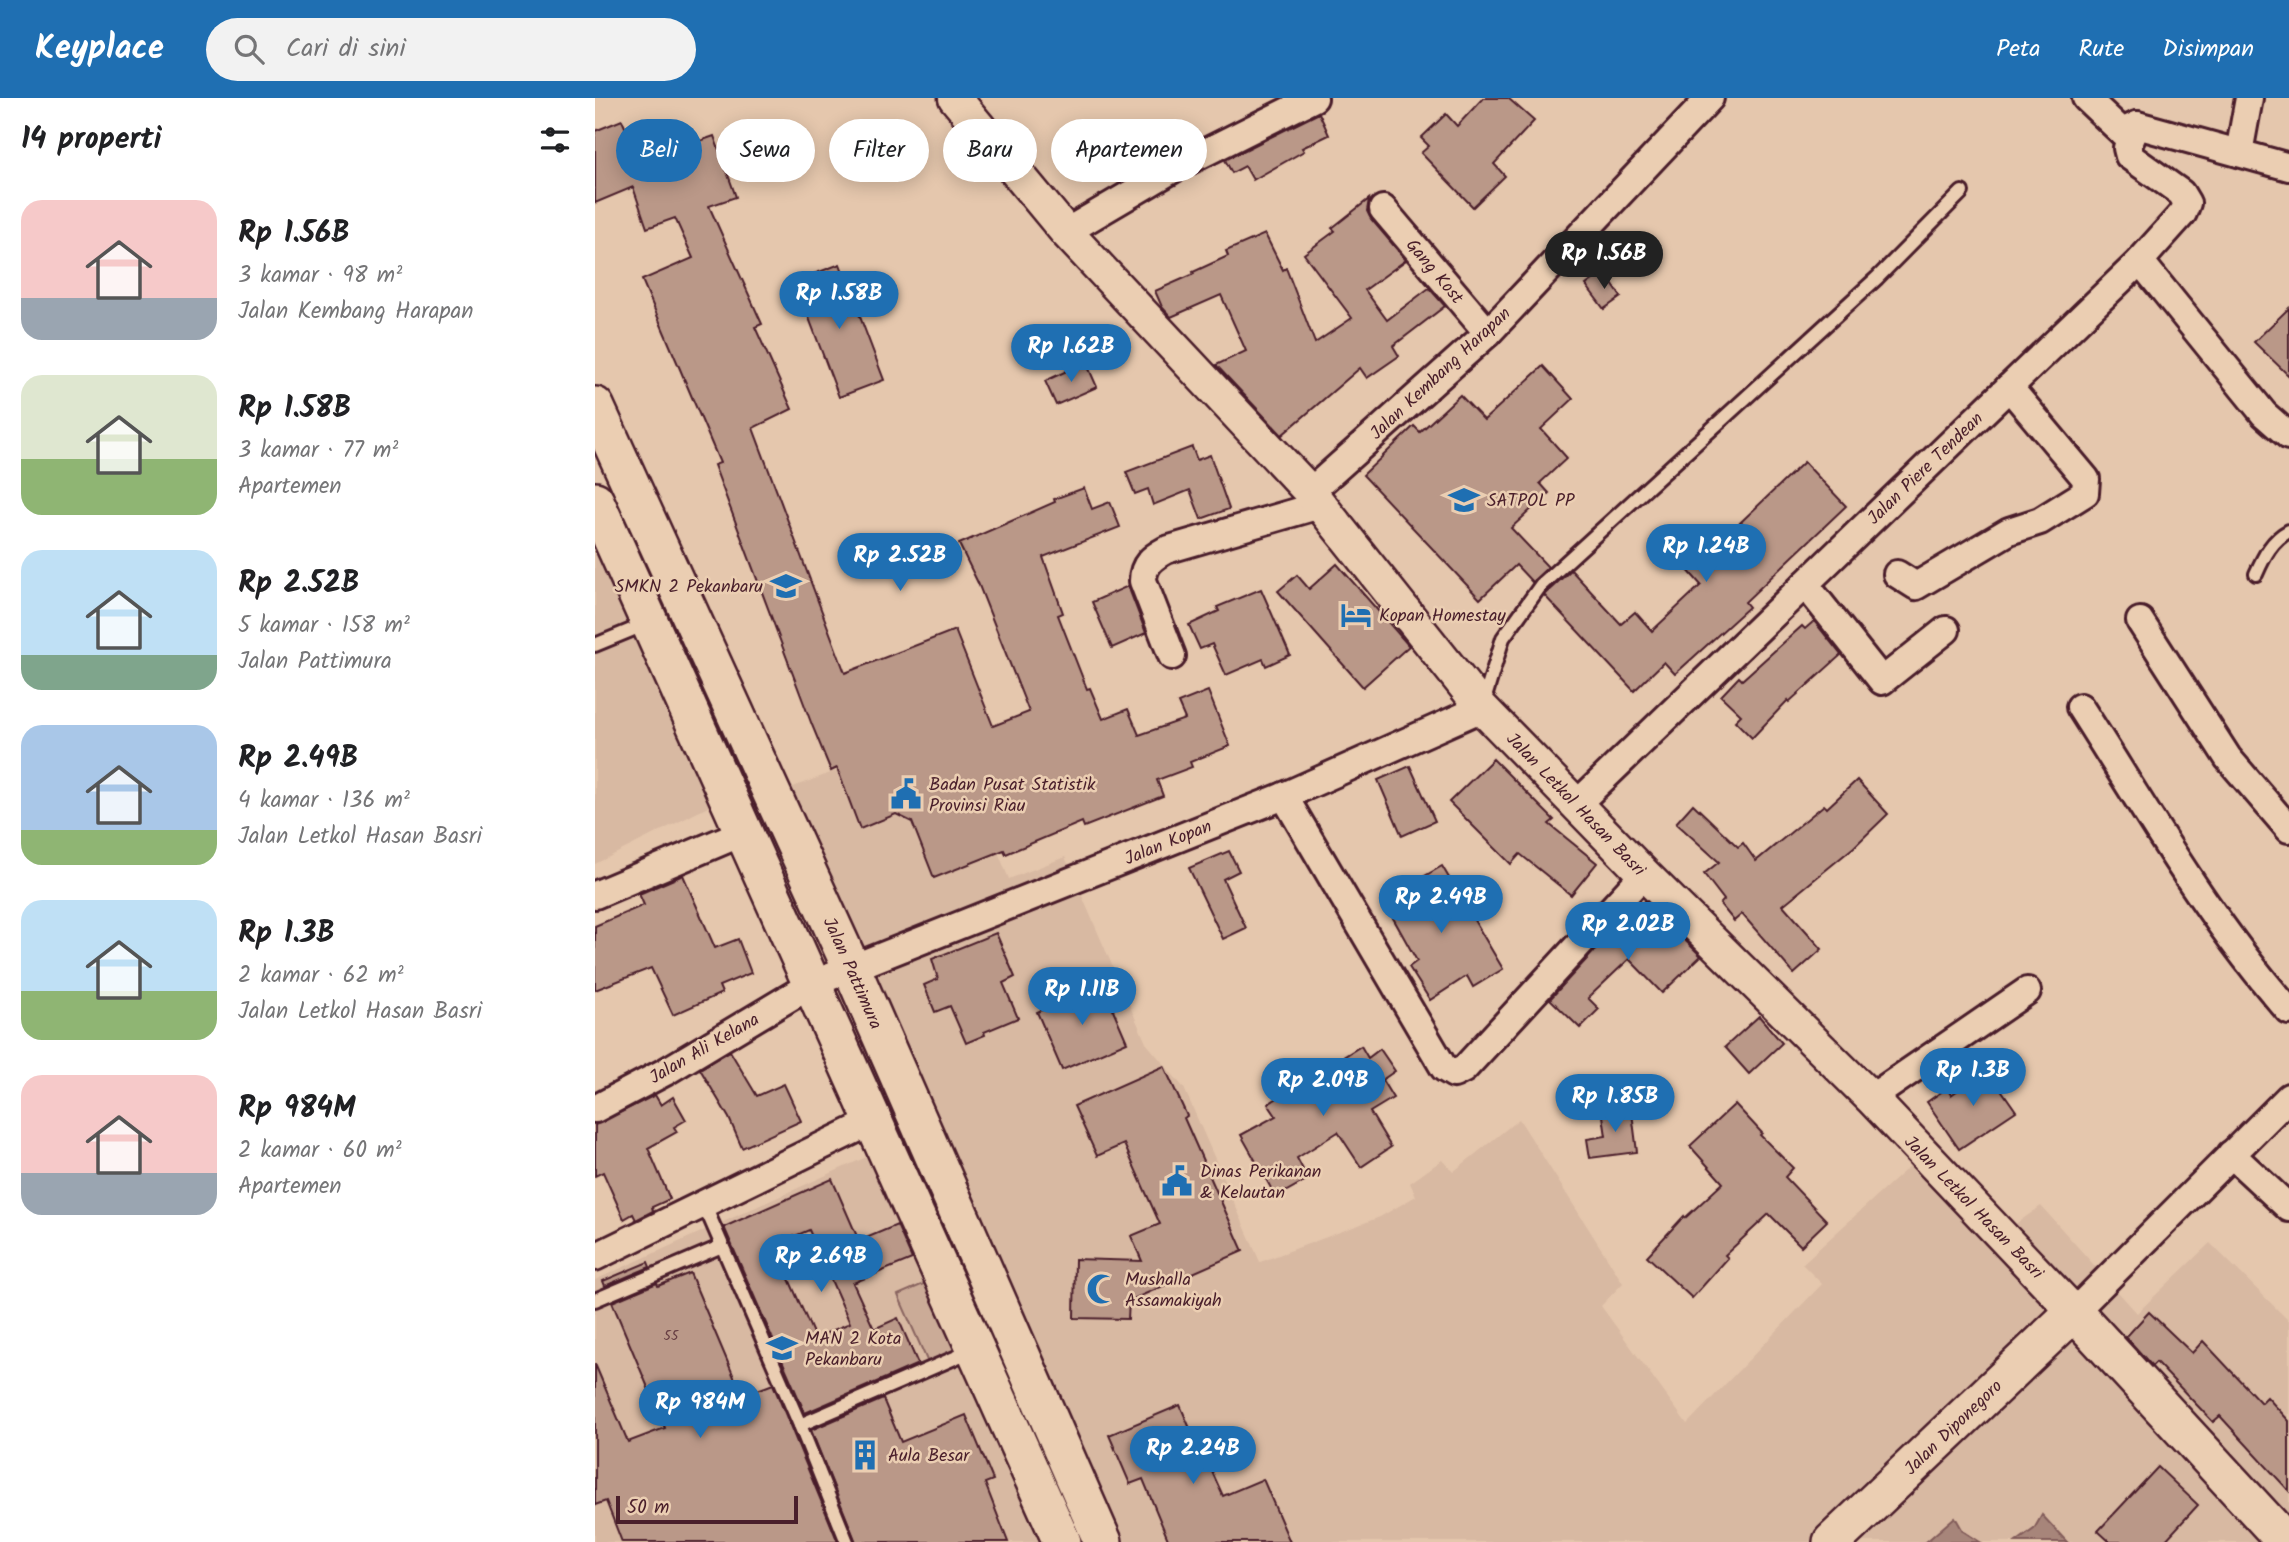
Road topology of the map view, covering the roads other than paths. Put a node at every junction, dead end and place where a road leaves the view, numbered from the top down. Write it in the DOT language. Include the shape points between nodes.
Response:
graph roads {
  1 [pos="955,98"];
  2 [pos="1314,98"];
  3 [pos="1710,98"];
  4 [pos="2086,98"];
  5 [pos="2249,98"];
  6 [pos="2137,125"];
  7 [pos="2239,152"];
  8 [pos="2289,167"];
  9 [pos="1962,192"];
  10 [pos="1383,209"];
  11 [pos="1066,232"];
  12 [pos="2140,261"];
  13 [pos="1487,333"];
  14 [pos="2009,387"];
  15 [pos="595,406"];
  16 [pos="2289,436"];
  17 [pos="1315,498"];
  18 [pos="595,501"];
  19 [pos="2289,531"];
  20 [pos="1897,573"];
  21 [pos="2256,574"];
  22 [pos="1805,584"];
  23 [pos="2140,621"];
  24 [pos="649,622"];
  25 [pos="1946,630"];
  26 [pos="595,645"];
  27 [pos="1172,656"];
  28 [pos="2080,707"];
  29 [pos="1482,708"];
  30 [pos="1284,796"];
  31 [pos="1577,804"];
  32 [pos="2289,829"];
  33 [pos="744,832"];
  34 [pos="1644,874"];
  35 [pos="595,895"];
  36 [pos="851,967"];
  37 [pos="812,985"];
  38 [pos="2027,991"];
  39 [pos="2289,1011"];
  40 [pos="2289,1097"];
  41 [pos="1871,1098"];
  42 [pos="595,1109"];
  43 [pos="873,1121"];
  44 [pos="2231,1154"];
  45 [pos="704,1204"];
  46 [pos="2289,1208"];
  47 [pos="722,1246"];
  48 [pos="595,1258"];
  49 [pos="595,1300"];
  50 [pos="2074,1312"];
  51 [pos="975,1349"];
  52 [pos="800,1424"];
  53 [pos="847,1542"];
  54 [pos="1062,1542"];
  55 [pos="1103,1542"];
  56 [pos="1832,1542"];
  57 [pos="2286,1542"];
  1 -- 11 [label="street, Jalan Letkol Hasan Basri"];
  2 -- 11 [label="street" via="1180,165"];
  3 -- 13 [label="street, Jalan Kembang Harapan"];
  4 -- 6 [label="street" via="2122,132"];
  5 -- 7 [label="street"];
  6 -- 7 [label="street"];
  6 -- 12 [label="street, Jalan Piere Tendean" via="2127,148 2129,156 2181,192 2187,203"];
  7 -- 8 [label="street"];
  9 -- 29 [label="lane" via="1877,278 1541,585 1503,638"];
  10 -- 13 [label="street, Gang Kost"];
  11 -- 17 [label="street, Jalan Letkol Hasan Basri"];
  12 -- 14 [label="street, Jalan Piere Tendean"];
  12 -- 16 [label="street" via="2264,414"];
  13 -- 17 [label="street, Jalan Kembang Harapan"];
  14 -- 20 [label="street" via="2086,479 2085,493 2041,521 2008,531 1923,584 1916,586"];
  14 -- 22 [label="street, Jalan Piere Tendean"];
  15 -- 36 [label="main road, Jalan Pattimura"];
  17 -- 27 [label="street" via="1153,557 1143,570 1143,581"];
  17 -- 29 [label="street, Jalan Letkol Hasan Basri"];
  18 -- 24 [label="main road"];
  19 -- 21 [label="lane" via="2266,553"];
  22 -- 25 [label="street" via="1882,681"];
  22 -- 31 [label="street, Jalan Piere Tendean"];
  23 -- 32 [label="street" via="2228,758"];
  24 -- 26 [label="lane"];
  24 -- 33 [label="main road"];
  28 -- 39 [label="street" via="2227,933"];
  29 -- 30 [label="street, Jalan Kopan"];
  29 -- 31 [label="street, Jalan Letkol Hasan Basri"];
  30 -- 34 [label="street" via="1444,1068 1454,1074 1464,1069"];
  30 -- 36 [label="street, Jalan Kopan"];
  31 -- 34 [label="street, Jalan Letkol Hasan Basri"];
  33 -- 35 [label="street"];
  33 -- 37 [label="main road"];
  34 -- 41 [label="street, Jalan Letkol Hasan Basri"];
  36 -- 37 [label="street, Jalan Kopan"];
  36 -- 55 [label="main road, Jalan Pattimura"];
  37 -- 42 [label="street, Jalan Ali Kelana"];
  37 -- 43 [label="main road"];
  38 -- 41 [label="street"];
  40 -- 44 [label="street"];
  41 -- 50 [label="street, Jalan Letkol Hasan Basri"];
  43 -- 45 [label="street"];
  43 -- 51 [label="main road"];
  44 -- 46 [label="street"];
  44 -- 50 [label="street"];
  45 -- 47 [label="lane"];
  45 -- 48 [label="street"];
  47 -- 49 [label="lane"];
  47 -- 52 [label="lane"];
  50 -- 56 [label="main road, Jalan Diponegoro"];
  50 -- 57 [label="main road, Jalan Letkol Hasan Basri"];
  51 -- 52 [label="lane"];
  51 -- 54 [label="main road"];
  52 -- 53 [label="lane"];
}
